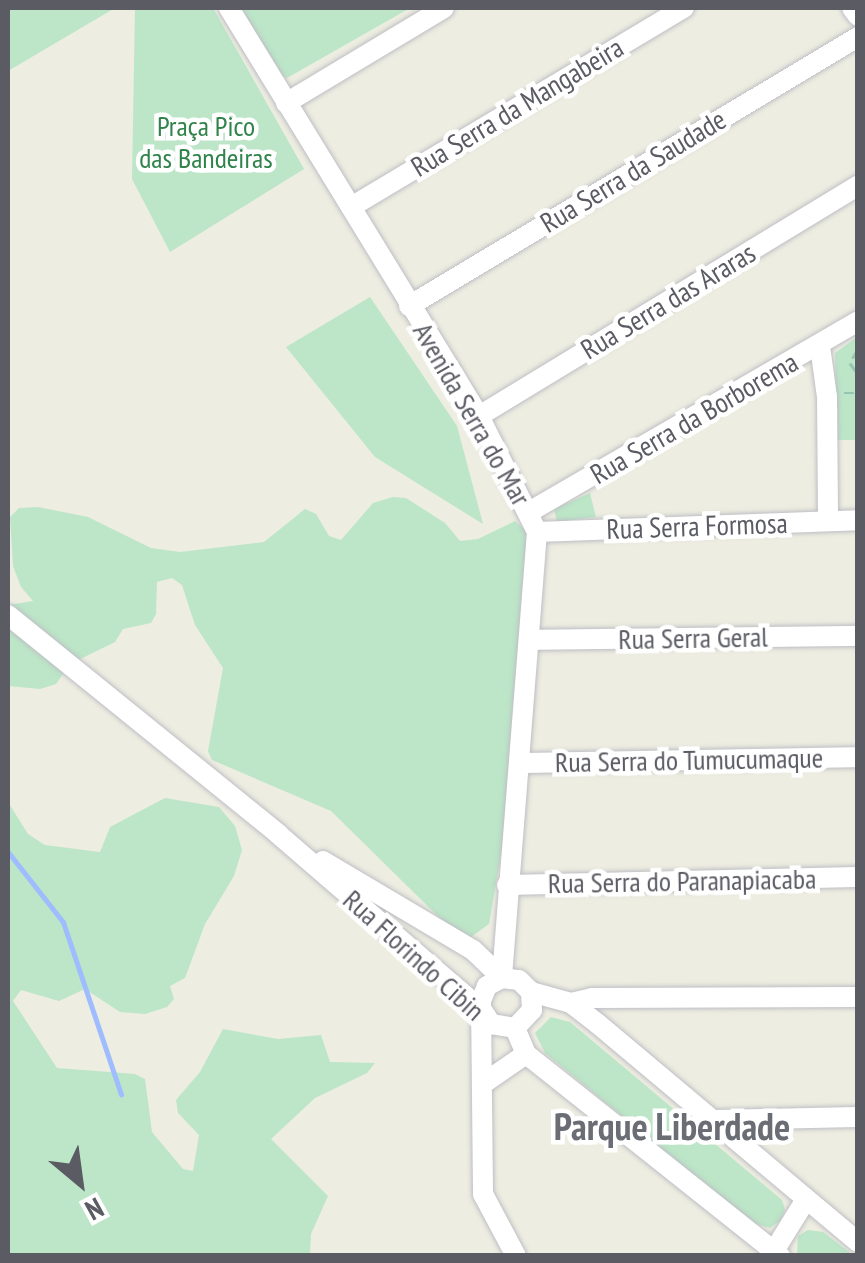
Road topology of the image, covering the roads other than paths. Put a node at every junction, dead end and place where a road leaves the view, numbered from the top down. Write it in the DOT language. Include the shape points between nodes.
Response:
graph roads {
  1 [pos="229,8"];
  2 [pos="444,8"];
  3 [pos="684,8"];
  4 [pos="852,8"];
  5 [pos="858,16"];
  6 [pos="858,37"];
  7 [pos="286,103"];
  8 [pos="858,186"];
  9 [pos="350,207"];
  10 [pos="409,306"];
  11 [pos="858,320"];
  12 [pos="820,346"];
  13 [pos="479,416"];
  14 [pos="828,520"];
  15 [pos="858,520"];
  16 [pos="533,522"];
  17 [pos="8,615"];
  18 [pos="858,636"];
  19 [pos="529,640"];
  20 [pos="858,757"];
  21 [pos="520,763"];
  22 [pos="278,834"];
  23 [pos="858,877"];
  24 [pos="507,885"];
  25 [pos="505,930"];
  26 [pos="474,950"];
  27 [pos="502,978"];
  28 [pos="531,992"];
  29 [pos="858,997"];
  30 [pos="620,1001"];
  31 [pos="570,1003"];
  32 [pos="482,1010"];
  33 [pos="598,1024"];
  34 [pos="507,1028"];
  35 [pos="526,1054"];
  36 [pos="484,1083"];
  37 [pos="858,1117"];
  38 [pos="758,1119"];
  39 [pos="716,1120"];
  40 [pos="748,1149"];
  41 [pos="805,1201"];
  42 [pos="858,1242"];
  43 [pos="777,1253"];
  44 [pos="516,1256"];
  1 -- 7 [label="street, Avenida Serra do Mar"];
  2 -- 7 [label="street"];
  3 -- 9 [label="street, Rua Serra da Mangabeira"];
  4 -- 5 [label="street"];
  6 -- 10 [label="street, Rua Serra da Saudade"];
  7 -- 9 [label="street, Avenida Serra do Mar"];
  8 -- 13 [label="street, Rua Serra das Araras"];
  9 -- 10 [label="street, Avenida Serra do Mar"];
  10 -- 13 [label="street, Avenida Serra do Mar"];
  11 -- 12 [label="street, Rua Serra da Borborema"];
  12 -- 14 [label="street"];
  12 -- 16 [label="street, Rua Serra da Borborema"];
  13 -- 16 [label="street, Avenida Serra do Mar"];
  14 -- 15 [label="street, Rua Serra Formosa"];
  14 -- 16 [label="street, Rua Serra Formosa"];
  16 -- 19 [label="street, Avenida Serra do Mar"];
  17 -- 22 [label="street, Rua Florindo Cibin"];
  18 -- 19 [label="street, Rua Serra Geral"];
  19 -- 21 [label="street, Avenida Serra do Mar"];
  20 -- 21 [label="street, Rua Serra do Tumucumaque"];
  21 -- 24 [label="street, Avenida Serra do Mar"];
  22 -- 26 [label="street, Rua Florindo Cibin"];
  22 -- 32 [label="street, Rua Florindo Cibin"];
  23 -- 24 [label="street, Rua Serra do Paranapiacaba"];
  24 -- 25 [label="street, Avenida Serra do Mar"];
  25 -- 26 [label="street"];
  25 -- 27 [label="street, Avenida Serra do Mar"];
  26 -- 27 [label="street, Rua Florindo Cibin"];
  27 -- 28 [label="street" via="519,980"];
  27 -- 32 [label="street, Avenida Serra do Mar" via="487,986"];
  28 -- 31 [label="street, Rua Florindo Cibin"];
  28 -- 34 [label="street" via="532,1010"];
  29 -- 30 [label="street"];
  30 -- 31 [label="street"];
  30 -- 33 [label="street"];
  31 -- 33 [label="street, Rua Florindo Cibin"];
  32 -- 34 [label="street, Rua Florindo Cibin"];
  32 -- 36 [label="street"];
  33 -- 39 [label="street, Rua Florindo Cibin"];
  34 -- 35 [label="street, Rua Florindo Cibin"];
  34 -- 36 [label="street"];
  35 -- 36 [label="street"];
  35 -- 43 [label="street, Rua Florindo Cibin"];
  36 -- 44 [label="street" via="483,1194"];
  37 -- 38 [label="street"];
  38 -- 39 [label="street"];
  38 -- 40 [label="street" via="746,1130"];
  39 -- 40 [label="street, Rua Florindo Cibin"];
  40 -- 41 [label="street, Rua Florindo Cibin"];
  41 -- 42 [label="street, Rua Florindo Cibin"];
  41 -- 43 [label="street"];
}
